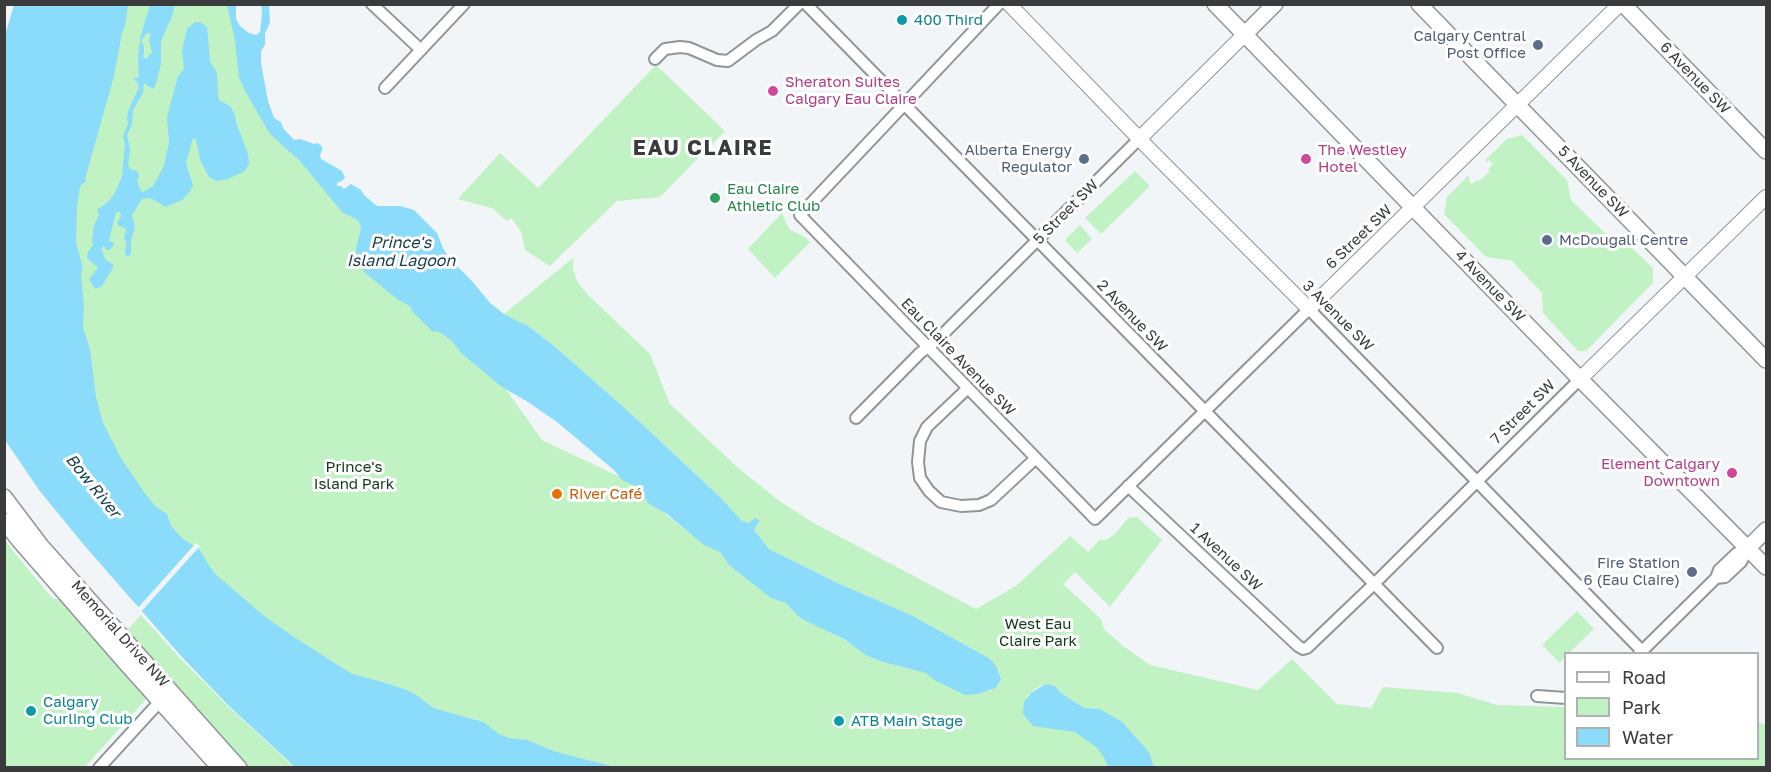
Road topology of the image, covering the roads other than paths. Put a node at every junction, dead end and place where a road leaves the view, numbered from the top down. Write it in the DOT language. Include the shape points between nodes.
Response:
graph roads {
  1 [pos="372,4"];
  2 [pos="464,4"];
  3 [pos="799,4"];
  4 [pos="806,4"];
  5 [pos="999,4"];
  6 [pos="1009,4"];
  7 [pos="1215,4"];
  8 [pos="1275,4"];
  9 [pos="1419,4"];
  10 [pos="1622,4"];
  11 [pos="1245,34"];
  12 [pos="421,50"];
  13 [pos="655,59"];
  14 [pos="385,88"];
  15 [pos="905,104"];
  16 [pos="1517,105"];
  17 [pos="1139,139"];
  18 [pos="1767,151"];
  19 [pos="1767,197"];
  20 [pos="1413,207"];
  21 [pos="1037,240"];
  22 [pos="1685,278"];
  23 [pos="1308,309"];
  24 [pos="928,347"];
  25 [pos="1767,360"];
  26 [pos="1580,378"];
  27 [pos="968,388"];
  28 [pos="1203,411"];
  29 [pos="856,418"];
  30 [pos="1036,458"];
  31 [pos="1477,481"];
  32 [pos="1128,486"];
  33 [pos="4,497"];
  34 [pos="1095,519"];
  35 [pos="4,521"];
  36 [pos="1767,530"];
  37 [pos="1748,548"];
  38 [pos="1767,567"];
  39 [pos="1374,584"];
  40 [pos="1437,648"];
  41 [pos="1303,649"];
  42 [pos="1641,652"];
  43 [pos="165,696"];
  44 [pos="1537,696"];
  45 [pos="1564,698"];
  46 [pos="99,768"];
  47 [pos="220,768"];
  48 [pos="239,768"];
  1 -- 12 [label="street"];
  2 -- 12 [label="street"];
  3 -- 13 [label="street" via="777,27 728,61 680,46 666,49"];
  4 -- 15 [label="street, 2 Avenue SW"];
  5 -- 15 [label="street"];
  6 -- 17 [label="street, 3 Avenue SW"];
  7 -- 11 [label="main road, 4 Avenue SW"];
  8 -- 11 [label="main road, 5 Street SW"];
  9 -- 16 [label="main road, 5 Avenue SW"];
  10 -- 16 [label="street, 6 Street SW"];
  10 -- 18 [label="main road, 6 Avenue SW"];
  11 -- 17 [label="street, 5 Street SW"];
  11 -- 20 [label="main road, 4 Avenue SW"];
  12 -- 14 [label="street"];
  15 -- 21 [label="street, 2 Avenue SW"];
  15 -- 24 [label="street, Eau Claire Avenue SW" via="800,215"];
  16 -- 20 [label="street, 6 Street SW"];
  16 -- 22 [label="main road, 5 Avenue SW"];
  17 -- 21 [label="street, 5 Street SW"];
  17 -- 23 [label="street, 3 Avenue SW"];
  19 -- 22 [label="street, 7 Street SW"];
  20 -- 23 [label="street, 6 Street SW"];
  20 -- 26 [label="main road, 4 Avenue SW"];
  21 -- 24 [label="street, 5 Street SW"];
  21 -- 28 [label="street, 2 Avenue SW"];
  22 -- 25 [label="main road, 5 Avenue SW"];
  22 -- 26 [label="street, 7 Street SW"];
  23 -- 28 [label="street, 6 Street SW"];
  23 -- 31 [label="street, 3 Avenue SW"];
  24 -- 27 [label="street, Eau Claire Avenue SW"];
  24 -- 29 [label="street, 5 Street SW"];
  26 -- 31 [label="street, 7 Street SW"];
  26 -- 37 [label="main road, 4 Avenue SW"];
  27 -- 30 [label="street, Eau Claire Avenue SW"];
  27 -- 30 [label="street" via="927,427 920,441 920,478 929,491 941,502 979,505 991,500"];
  28 -- 32 [label="street, 6 Street SW"];
  28 -- 39 [label="street, 2 Avenue SW"];
  30 -- 34 [label="street, Eau Claire Avenue SW"];
  31 -- 39 [label="street, 7 Street SW"];
  31 -- 42 [label="street, 3 Avenue SW"];
  32 -- 34 [label="street, 6 Street SW"];
  32 -- 41 [label="street, 1 Avenue SW"];
  33 -- 43 [label="main road, Memorial Drive NW"];
  35 -- 43 [label="main road, Memorial Drive NW"];
  36 -- 37 [label="main road"];
  37 -- 38 [label="main road, 4 Avenue SW"];
  37 -- 42 [label="street" via="1719,570 1716,578"];
  39 -- 40 [label="street, 2 Avenue SW"];
  39 -- 41 [label="street, 7 Street SW"];
  43 -- 46 [label="street"];
  43 -- 47 [label="main road, Memorial Drive NW"];
  43 -- 48 [label="main road, Memorial Drive NW"];
  44 -- 45 [label="street"];
}
